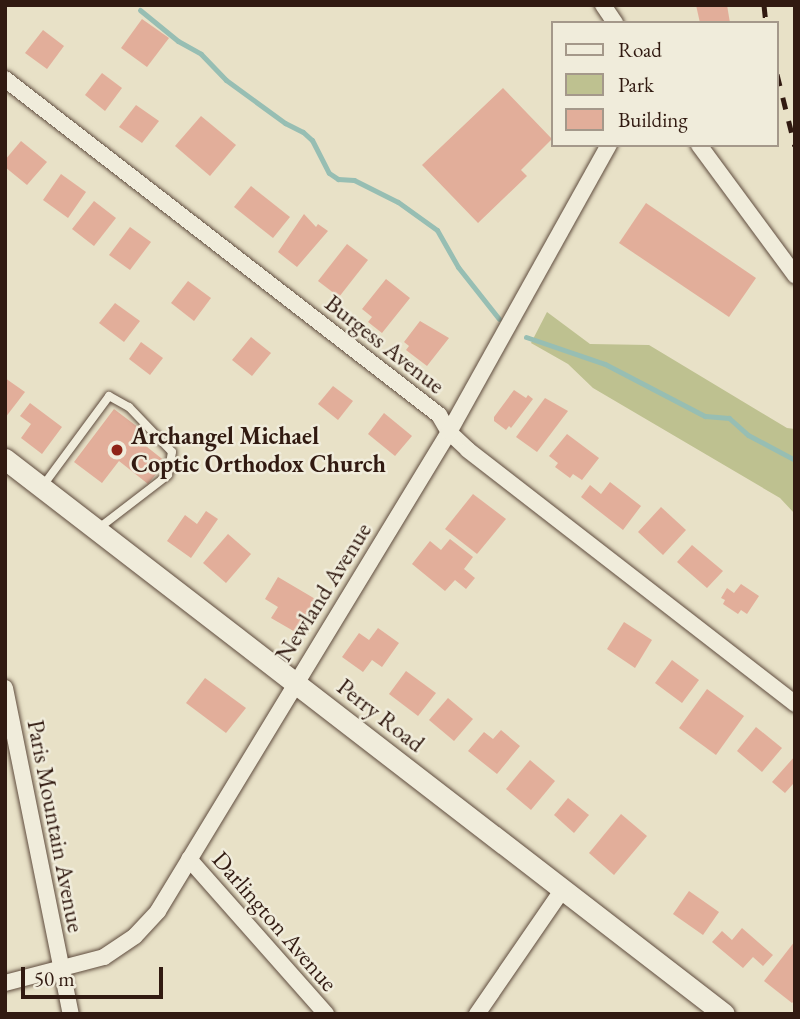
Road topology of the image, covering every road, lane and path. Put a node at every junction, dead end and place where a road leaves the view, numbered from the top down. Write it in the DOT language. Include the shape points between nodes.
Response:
graph roads {
  1 [pos="603,5"];
  2 [pos="614,21"];
  3 [pos="5,79"];
  4 [pos="608,147"];
  5 [pos="700,147"];
  6 [pos="795,275"];
  7 [pos="449,432"];
  8 [pos="5,459"];
  9 [pos="42,487"];
  10 [pos="96,529"];
  11 [pos="294,682"];
  12 [pos="5,688"];
  13 [pos="795,704"];
  14 [pos="190,859"];
  15 [pos="563,889"];
  16 [pos="62,969"];
  17 [pos="5,983"];
  18 [pos="71,1014"];
  19 [pos="326,1014"];
  20 [pos="477,1014"];
  21 [pos="724,1014"];
  1 -- 2 [label="street"];
  3 -- 7 [label="street, Burgess Avenue" via="439,415"];
  4 -- 7 [label="street, Newland Avenue"];
  5 -- 6 [label="street"];
  7 -- 11 [label="street, Newland Avenue"];
  7 -- 13 [label="street, Burgess Avenue"];
  8 -- 9 [label="street, Perry Road"];
  9 -- 10 [label="street, Perry Road"];
  9 -- 10 [label="lane" via="109,396 128,407 172,452 168,475"];
  10 -- 11 [label="street, Perry Road"];
  11 -- 14 [label="street, Newland Avenue"];
  11 -- 15 [label="street, Perry Road"];
  12 -- 16 [label="street, Paris Mountain Avenue"];
  14 -- 16 [label="street, Newland Avenue" via="158,911 135,936 104,957"];
  14 -- 19 [label="street, Darlington Avenue"];
  15 -- 20 [label="street"];
  15 -- 21 [label="street, Perry Road"];
  16 -- 17 [label="street, Newland Avenue"];
  16 -- 18 [label="street, Paris Mountain Avenue"];
}
